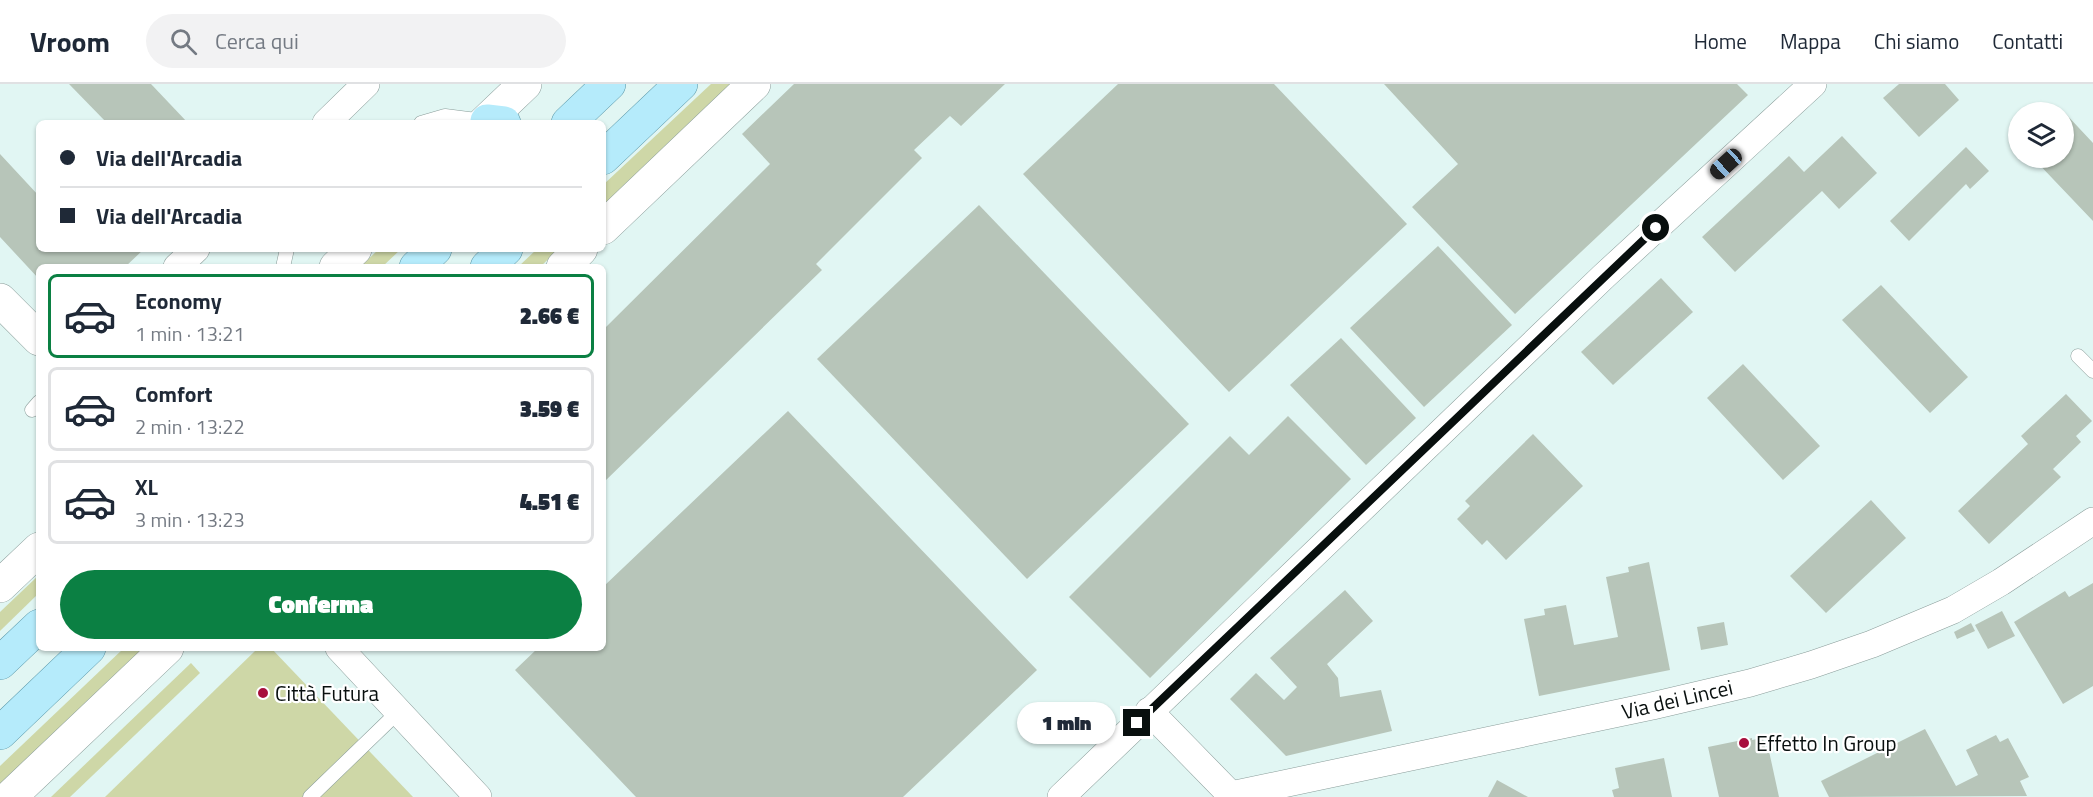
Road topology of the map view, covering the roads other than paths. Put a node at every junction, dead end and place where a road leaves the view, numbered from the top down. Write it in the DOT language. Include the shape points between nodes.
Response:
graph roads {
  1 [pos="366,84"];
  2 [pos="525,84"];
  3 [pos="609,84"];
  4 [pos="681,84"];
  5 [pos="754,84"];
  6 [pos="1813,84"];
  7 [pos="329,120"];
  8 [pos="431,120"];
  9 [pos="476,120"];
  10 [pos="494,120"];
  11 [pos="571,120"];
  12 [pos="606,155"];
  13 [pos="606,225"];
  14 [pos="193,252"];
  15 [pos="352,252"];
  16 [pos="432,252"];
  17 [pos="503,252"];
  18 [pos="578,252"];
  19 [pos="180,264"];
  20 [pos="339,264"];
  21 [pos="419,264"];
  22 [pos="490,264"];
  23 [pos="566,264"];
  24 [pos="0,300"];
  25 [pos="36,336"];
  26 [pos="2078,356"];
  27 [pos="2093,370"];
  28 [pos="2093,521"];
  29 [pos="36,552"];
  30 [pos="0,586"];
  31 [pos="36,629"];
  32 [pos="86,651"];
  33 [pos="164,651"];
  34 [pos="342,651"];
  35 [pos="0,663"];
  36 [pos="1149,711"];
  37 [pos="398,712"];
  38 [pos="0,733"];
  39 [pos="1230,796"];
  40 [pos="10,797"];
  41 [pos="310,797"];
  42 [pos="478,797"];
  43 [pos="1061,797"];
  1 -- 7 [label="street"];
  2 -- 10 [label="main road"];
  3 -- 11 [label="main road"];
  4 -- 12 [label="main road"];
  5 -- 13 [label="main road"];
  6 -- 36 [label="street" via="1604,276"];
  8 -- 9 [label="lane" via="445,116"];
  14 -- 19 [label="street"];
  15 -- 20 [label="main road"];
  16 -- 21 [label="main road"];
  17 -- 22 [label="main road"];
  18 -- 23 [label="main road"];
  24 -- 25 [label="main road"];
  26 -- 27 [label="lane"];
  28 -- 39 [label="street, Via dei Lincei" via="1953,610 1810,665 1663,703"];
  29 -- 30 [label="main road"];
  31 -- 35 [label="main road"];
  32 -- 38 [label="main road"];
  33 -- 40 [label="main road"];
  34 -- 37 [label="street"];
  36 -- 39 [label="street, Via dei Lincei"];
  36 -- 43 [label="street"];
  37 -- 41 [label="lane"];
  37 -- 42 [label="street"];
}
